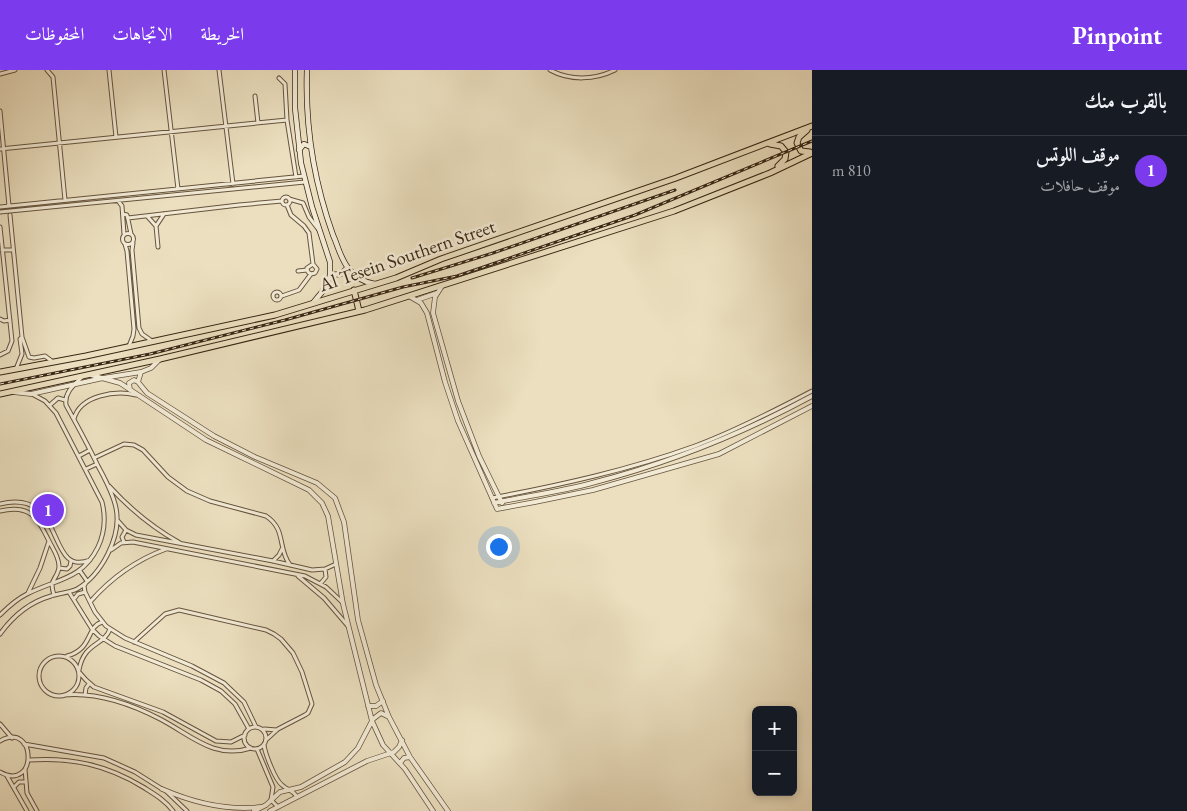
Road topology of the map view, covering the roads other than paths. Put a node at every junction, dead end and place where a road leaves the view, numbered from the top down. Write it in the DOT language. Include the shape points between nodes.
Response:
graph roads {
  1 [pos="16,70"];
  2 [pos="47,70"];
  3 [pos="108,70"];
  4 [pos="164,70"];
  5 [pos="219,70"];
  6 [pos="295,70"];
  7 [pos="307,70"];
  8 [pos="550,70"];
  9 [pos="615,70"];
  10 [pos="0,74"];
  11 [pos="279,78"];
  12 [pos="255,96"];
  13 [pos="0,111"];
  14 [pos="287,120"];
  15 [pos="258,123"];
  16 [pos="296,123"];
  17 [pos="308,124"];
  18 [pos="227,126"];
  19 [pos="812,126"];
  20 [pos="172,131"];
  21 [pos="116,137"];
  22 [pos="59,143"];
  23 [pos="768,144"];
  24 [pos="311,147"];
  25 [pos="2,149"];
  26 [pos="299,150"];
  27 [pos="812,152"];
  28 [pos="770,173"];
  29 [pos="304,176"];
  30 [pos="296,177"];
  31 [pos="283,178"];
  32 [pos="305,182"];
  33 [pos="233,184"];
  34 [pos="284,185"];
  35 [pos="178,190"];
  36 [pos="147,192"];
  37 [pos="153,192"];
  38 [pos="154,198"];
  39 [pos="148,199"];
  40 [pos="289,199"];
  41 [pos="65,200"];
  42 [pos="118,201"];
  43 [pos="282,201"];
  44 [pos="32,204"];
  45 [pos="37,204"];
  46 [pos="287,205"];
  47 [pos="9,206"];
  48 [pos="0,207"];
  49 [pos="38,209"];
  50 [pos="32,210"];
  51 [pos="0,212"];
  52 [pos="122,214"];
  53 [pos="164,214"];
  54 [pos="10,215"];
  55 [pos="148,216"];
  56 [pos="128,218"];
  57 [pos="156,226"];
  58 [pos="0,227"];
  59 [pos="319,230"];
  60 [pos="131,235"];
  61 [pos="124,236"];
  62 [pos="133,243"];
  63 [pos="125,244"];
  64 [pos="158,247"];
  65 [pos="2,250"];
  66 [pos="13,250"];
  67 [pos="313,264"];
  68 [pos="347,268"];
  69 [pos="307,270"];
  70 [pos="298,271"];
  71 [pos="311,274"];
  72 [pos="330,275"];
  73 [pos="375,284"];
  74 [pos="443,285"];
  75 [pos="354,290"];
  76 [pos="437,293"];
  77 [pos="282,296"];
  78 [pos="406,296"];
  79 [pos="418,300"];
  80 [pos="313,303"];
  81 [pos="359,311"];
  82 [pos="0,319"];
  83 [pos="10,320"];
  84 [pos="22,338"];
  85 [pos="152,342"];
  86 [pos="129,347"];
  87 [pos="0,355"];
  88 [pos="160,359"];
  89 [pos="53,362"];
  90 [pos="16,369"];
  91 [pos="0,372"];
  92 [pos="140,372"];
  93 [pos="86,375"];
  94 [pos="104,378"];
  95 [pos="138,382"];
  96 [pos="75,384"];
  97 [pos="130,390"];
  98 [pos="812,391"];
  99 [pos="10,392"];
  100 [pos="0,394"];
  101 [pos="31,394"];
  102 [pos="138,396"];
  103 [pos="812,396"];
  104 [pos="65,400"];
  105 [pos="50,405"];
  106 [pos="812,406"];
  107 [pos="74,420"];
  108 [pos="90,450"];
  109 [pos="79,456"];
  110 [pos="94,458"];
  111 [pos="97,464"];
  112 [pos="86,469"];
  113 [pos="289,471"];
  114 [pos="286,479"];
  115 [pos="107,483"];
  116 [pos="591,483"];
  117 [pos="593,490"];
  118 [pos="499,497"];
  119 [pos="492,498"];
  120 [pos="501,502"];
  121 [pos="494,503"];
  122 [pos="0,504"];
  123 [pos="504,508"];
  124 [pos="0,511"];
  125 [pos="117,520"];
  126 [pos="126,530"];
  127 [pos="49,541"];
  128 [pos="124,542"];
  129 [pos="183,544"];
  130 [pos="283,548"];
  131 [pos="167,549"];
  132 [pos="110,550"];
  133 [pos="243,555"];
  134 [pos="92,559"];
  135 [pos="71,561"];
  136 [pos="273,561"];
  137 [pos="242,563"];
  138 [pos="337,564"];
  139 [pos="290,565"];
  140 [pos="59,568"];
  141 [pos="325,569"];
  142 [pos="80,571"];
  143 [pos="295,574"];
  144 [pos="87,581"];
  145 [pos="321,583"];
  146 [pos="52,584"];
  147 [pos="69,592"];
  148 [pos="85,592"];
  149 [pos="28,593"];
  150 [pos="54,595"];
  151 [pos="74,599"];
  152 [pos="90,602"];
  153 [pos="343,604"];
  154 [pos="0,615"];
  155 [pos="102,622"];
  156 [pos="348,627"];
  157 [pos="92,629"];
  158 [pos="110,629"];
  159 [pos="0,634"];
  160 [pos="103,639"];
  161 [pos="134,642"];
  162 [pos="66,657"];
  163 [pos="79,671"];
  164 [pos="89,684"];
  165 [pos="64,695"];
  166 [pos="85,695"];
  167 [pos="382,702"];
  168 [pos="368,706"];
  169 [pos="389,718"];
  170 [pos="372,721"];
  171 [pos="1,727"];
  172 [pos="256,727"];
  173 [pos="262,728"];
  174 [pos="249,729"];
  175 [pos="278,730"];
  176 [pos="244,735"];
  177 [pos="12,738"];
  178 [pos="266,740"];
  179 [pos="402,740"];
  180 [pos="0,742"];
  181 [pos="24,744"];
  182 [pos="264,745"];
  183 [pos="251,748"];
  184 [pos="256,749"];
  185 [pos="391,753"];
  186 [pos="410,756"];
  187 [pos="29,760"];
  188 [pos="400,763"];
  189 [pos="24,769"];
  190 [pos="0,772"];
  191 [pos="7,775"];
  192 [pos="25,782"];
  193 [pos="15,787"];
  194 [pos="162,788"];
  195 [pos="290,789"];
  196 [pos="297,798"];
  197 [pos="271,800"];
  198 [pos="263,806"];
  199 [pos="278,807"];
  200 [pos="27,811"];
  201 [pos="36,811"];
  202 [pos="173,811"];
  203 [pos="187,811"];
  204 [pos="254,811"];
  205 [pos="270,811"];
  206 [pos="433,811"];
  207 [pos="448,811"];
  1 -- 10 [label="street"];
  2 -- 22 [label="street" via="53,77"];
  3 -- 21 [label="street"];
  4 -- 20 [label="street"];
  5 -- 18 [label="street"];
  6 -- 16 [label="main road"];
  7 -- 17 [label="main road"];
  8 -- 9 [label="street" via="582,78"];
  11 -- 14 [label="street" via="285,84"];
  12 -- 15 [label="street"];
  13 -- 25 [label="street"];
  14 -- 15 [label="street"];
  14 -- 30 [label="street"];
  15 -- 18 [label="street"];
  16 -- 17 [label="main road" via="302,128"];
  16 -- 26 [label="main road"];
  17 -- 24 [label="main road"];
  18 -- 20 [label="street"];
  18 -- 33 [label="street"];
  19 -- 23 [label="main road, Al Tesein Southern Street"];
  19 -- 27 [label="main road" via="797,143 801,151"];
  20 -- 21 [label="street"];
  20 -- 35 [label="street"];
  21 -- 22 [label="street"];
  22 -- 25 [label="street"];
  22 -- 41 [label="street"];
  23 -- 28 [label="main road" via="781,146 786,154 784,162"];
  23 -- 73 [label="main road, Al Tesein Southern Street"];
  24 -- 26 [label="main road" via="304,144"];
  24 -- 68 [label="main road" via="326,213"];
  25 -- 47 [label="street"];
  26 -- 29 [label="main road"];
  27 -- 28 [label="main road, Al Tesein Southern Street"];
  28 -- 74 [label="main road, Al Tesein Southern Street" via="674,211"];
  29 -- 30 [label="street"];
  29 -- 32 [label="main road"];
  30 -- 31 [label="street"];
  31 -- 33 [label="street"];
  31 -- 34 [label="street"];
  32 -- 34 [label="street"];
  32 -- 59 [label="main road"];
  33 -- 35 [label="street"];
  34 -- 38 [label="street"];
  35 -- 37 [label="street"];
  36 -- 37 [label="street"];
  36 -- 39 [label="street"];
  36 -- 41 [label="street"];
  37 -- 38 [label="street"];
  38 -- 39 [label="street"];
  39 -- 42 [label="street"];
  40 -- 43 [label="street" via="284,197"];
  40 -- 46 [label="street"];
  40 -- 59 [label="street" via="303,203"];
  41 -- 45 [label="street"];
  42 -- 49 [label="street"];
  42 -- 52 [label="street"];
  43 -- 46 [label="street"];
  43 -- 53 [label="street"];
  44 -- 45 [label="street"];
  44 -- 47 [label="street"];
  44 -- 50 [label="street"];
  45 -- 49 [label="street"];
  46 -- 67 [label="street" via="290,215 309,233"];
  47 -- 48 [label="street"];
  49 -- 50 [label="street"];
  50 -- 51 [label="street"];
  52 -- 56 [label="street"];
  52 -- 61 [label="street"];
  53 -- 55 [label="street"];
  53 -- 57 [label="street"];
  54 -- 66 [label="street"];
  55 -- 56 [label="street"];
  55 -- 57 [label="street"];
  56 -- 60 [label="street"];
  57 -- 64 [label="street"];
  58 -- 65 [label="street"];
  59 -- 72 [label="main road" via="329,256"];
  60 -- 61 [label="street"];
  60 -- 62 [label="street"];
  61 -- 63 [label="street"];
  62 -- 63 [label="street"];
  62 -- 85 [label="street" via="139,328"];
  63 -- 86 [label="street" via="134,329"];
  65 -- 66 [label="street"];
  65 -- 83 [label="street"];
  66 -- 84 [label="street"];
  67 -- 69 [label="street"];
  67 -- 71 [label="street" via="317,270"];
  68 -- 72 [label="main road" via="339,275"];
  68 -- 73 [label="main road" via="358,278"];
  69 -- 70 [label="street"];
  69 -- 71 [label="street"];
  71 -- 77 [label="street" via="299,290"];
  72 -- 80 [label="main road" via="324,291"];
  73 -- 75 [label="main road, Al Tesein Southern Street"];
  74 -- 76 [label="street"];
  74 -- 78 [label="main road, Al Tesein Southern Street"];
  75 -- 80 [label="main road, Al Tesein Southern Street"];
  75 -- 81 [label="main road"];
  76 -- 79 [label="street"];
  76 -- 118 [label="street" via="433,313 451,381 479,456"];
  78 -- 79 [label="street"];
  78 -- 81 [label="main road, Al Tesein Southern Street"];
  79 -- 119 [label="street" via="427,313 458,421"];
  80 -- 85 [label="main road, Al Tesein Southern Street"];
  81 -- 88 [label="main road, Al Tesein Southern Street"];
  82 -- 83 [label="street"];
  83 -- 87 [label="street" via="12,344"];
  84 -- 89 [label="street" via="29,357 45,356"];
  84 -- 90 [label="street" via="22,354"];
  85 -- 86 [label="main road, Al Tesein Southern Street"];
  86 -- 89 [label="main road, Al Tesein Southern Street"];
  88 -- 92 [label="street" via="151,368"];
  88 -- 93 [label="main road, Al Tesein Southern Street"];
  89 -- 90 [label="main road, Al Tesein Southern Street"];
  90 -- 91 [label="main road, Al Tesein Southern Street"];
  92 -- 94 [label="street"];
  92 -- 95 [label="street"];
  93 -- 94 [label="street"];
  93 -- 96 [label="street"];
  93 -- 99 [label="main road, Al Tesein Southern Street"];
  94 -- 96 [label="street"];
  94 -- 97 [label="street"];
  95 -- 97 [label="street" via="131,381 128,385"];
  95 -- 113 [label="street" via="147,393 214,436"];
  96 -- 101 [label="street"];
  96 -- 104 [label="street"];
  97 -- 102 [label="street"];
  98 -- 118 [label="street" via="742,426 681,450 586,478"];
  99 -- 100 [label="main road, Al Tesein Southern Street"];
  99 -- 101 [label="street"];
  101 -- 105 [label="street"];
  102 -- 107 [label="street" via="116,393 85,402"];
  102 -- 114 [label="street" via="206,440"];
  103 -- 116 [label="street" via="708,446"];
  104 -- 105 [label="street" via="58,398"];
  104 -- 107 [label="street"];
  105 -- 109 [label="street"];
  106 -- 117 [label="street" via="723,452"];
  107 -- 108 [label="street"];
  108 -- 109 [label="street"];
  108 -- 110 [label="street"];
  109 -- 112 [label="street"];
  110 -- 111 [label="street"];
  110 -- 130 [label="street" via="124,444 139,447 168,477 192,493 272,520 279,530"];
  111 -- 112 [label="street"];
  111 -- 115 [label="street"];
  112 -- 134 [label="street" via="105,515 102,539"];
  113 -- 114 [label="street"];
  113 -- 167 [label="street" via="325,488 339,507 358,620"];
  114 -- 138 [label="street" via="312,492 325,506"];
  115 -- 125 [label="street"];
  115 -- 129 [label="street" via="148,523"];
  116 -- 117 [label="street"];
  116 -- 120 [label="street"];
  117 -- 123 [label="street"];
  118 -- 119 [label="street"];
  118 -- 120 [label="street"];
  119 -- 121 [label="street"];
  120 -- 121 [label="street"];
  120 -- 123 [label="street"];
  121 -- 123 [label="street" via="497,508"];
  122 -- 135 [label="street" via="21,501 36,507 47,519"];
  124 -- 127 [label="street" via="11,508 28,512 41,524"];
  125 -- 126 [label="street"];
  125 -- 132 [label="street"];
  126 -- 128 [label="street" via="122,535"];
  126 -- 129 [label="street"];
  127 -- 140 [label="street"];
  127 -- 149 [label="street"];
  128 -- 131 [label="street"];
  128 -- 132 [label="street"];
  129 -- 133 [label="street"];
  130 -- 136 [label="street"];
  130 -- 139 [label="street"];
  131 -- 137 [label="street"];
  131 -- 152 [label="street" via="124,570"];
  132 -- 144 [label="street"];
  133 -- 136 [label="street"];
  133 -- 137 [label="street"];
  134 -- 135 [label="street"];
  134 -- 142 [label="street"];
  135 -- 140 [label="street" via="67,569"];
  136 -- 139 [label="street"];
  137 -- 143 [label="street"];
  138 -- 141 [label="street"];
  138 -- 153 [label="street"];
  139 -- 141 [label="street"];
  140 -- 146 [label="street"];
  141 -- 145 [label="street" via="326,577"];
  142 -- 144 [label="street"];
  142 -- 146 [label="street"];
  143 -- 145 [label="street"];
  143 -- 156 [label="street" via="324,598"];
  144 -- 147 [label="street"];
  144 -- 148 [label="street"];
  145 -- 153 [label="street"];
  146 -- 149 [label="street"];
  146 -- 150 [label="street"];
  147 -- 150 [label="street"];
  147 -- 151 [label="street"];
  148 -- 151 [label="street"];
  148 -- 152 [label="street"];
  149 -- 154 [label="street"];
  150 -- 159 [label="street" via="24,609"];
  151 -- 157 [label="street"];
  152 -- 155 [label="street"];
  153 -- 156 [label="street"];
  155 -- 157 [label="street"];
  155 -- 158 [label="street"];
  156 -- 168 [label="street"];
  157 -- 160 [label="street"];
  157 -- 162 [label="street" via="84,646"];
  158 -- 160 [label="street"];
  158 -- 161 [label="street"];
  160 -- 163 [label="street" via="86,652"];
  160 -- 174 [label="street" via="221,690 240,712"];
  161 -- 172 [label="street" via="224,683 244,702"];
  161 -- 175 [label="street" via="165,614 174,611 274,634 292,653 312,704 305,715"];
  162 -- 163 [label="street"];
  162 -- 165 [label="street" via="50,658 42,665 39,675 45,690 54,695"];
  163 -- 164 [label="street"];
  163 -- 165 [label="street" via="76,687"];
  164 -- 166 [label="street"];
  164 -- 176 [label="street" via="163,712 216,741 231,742"];
  165 -- 166 [label="street"];
  166 -- 183 [label="street" via="142,710 214,749 236,751"];
  167 -- 168 [label="street"];
  167 -- 169 [label="street"];
  168 -- 170 [label="street"];
  169 -- 170 [label="street" via="381,713"];
  169 -- 179 [label="street"];
  170 -- 185 [label="street" via="378,737"];
  170 -- 195 [label="street" via="358,748 345,762 301,787"];
  171 -- 177 [label="street"];
  172 -- 173 [label="street"];
  172 -- 174 [label="street"];
  173 -- 175 [label="street"];
  173 -- 178 [label="street"];
  174 -- 176 [label="street"];
  175 -- 178 [label="street"];
  176 -- 183 [label="street"];
  177 -- 180 [label="street"];
  177 -- 181 [label="street"];
  178 -- 182 [label="street"];
  179 -- 185 [label="street" via="397,750"];
  179 -- 186 [label="street"];
  181 -- 187 [label="street"];
  181 -- 194 [label="street" via="104,758"];
  182 -- 184 [label="street"];
  182 -- 195 [label="street" via="279,782"];
  183 -- 184 [label="street"];
  184 -- 197 [label="street" via="273,787"];
  185 -- 188 [label="street"];
  185 -- 196 [label="street" via="367,761"];
  186 -- 188 [label="street"];
  186 -- 207 [label="street"];
  187 -- 189 [label="street"];
  187 -- 202 [label="street" via="78,761 104,767 157,796"];
  188 -- 206 [label="street"];
  189 -- 191 [label="street"];
  189 -- 192 [label="street"];
  190 -- 191 [label="street"];
  191 -- 193 [label="street"];
  192 -- 193 [label="street" via="19,782"];
  192 -- 201 [label="street"];
  193 -- 200 [label="street"];
  194 -- 198 [label="street" via="216,807"];
  194 -- 203 [label="street"];
  195 -- 196 [label="street"];
  195 -- 197 [label="street"];
  196 -- 199 [label="street"];
  197 -- 198 [label="street"];
  197 -- 199 [label="street"];
  198 -- 204 [label="street"];
  199 -- 205 [label="street"];
}
